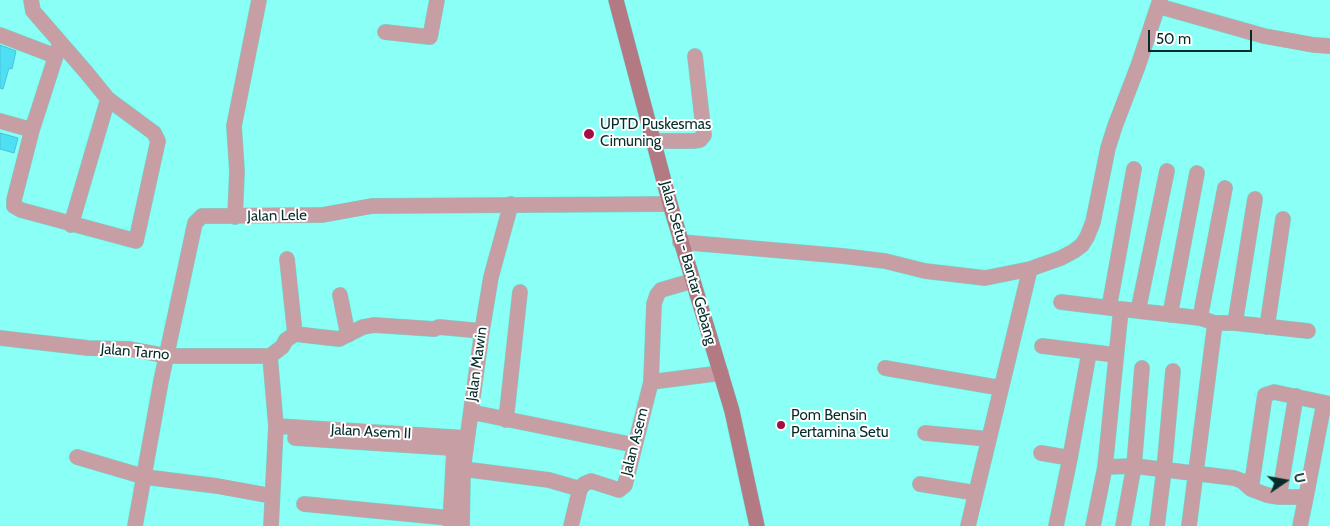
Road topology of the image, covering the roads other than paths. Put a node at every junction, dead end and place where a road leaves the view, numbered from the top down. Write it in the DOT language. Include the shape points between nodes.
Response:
graph roads {
  1 [pos="31,0"];
  2 [pos="260,0"];
  3 [pos="437,0"];
  4 [pos="616,0"];
  5 [pos="1159,3"];
  6 [pos="385,32"];
  7 [pos="0,35"];
  8 [pos="1330,46"];
  9 [pos="58,50"];
  10 [pos="695,56"];
  11 [pos="108,100"];
  12 [pos="0,121"];
  13 [pos="32,130"];
  14 [pos="653,141"];
  15 [pos="1134,169"];
  16 [pos="1167,172"];
  17 [pos="1197,173"];
  18 [pos="1225,188"];
  19 [pos="1255,199"];
  20 [pos="510,204"];
  21 [pos="670,204"];
  22 [pos="235,217"];
  23 [pos="1283,219"];
  24 [pos="71,225"];
  25 [pos="680,242"];
  26 [pos="287,260"];
  27 [pos="1030,269"];
  28 [pos="692,281"];
  29 [pos="520,292"];
  30 [pos="340,295"];
  31 [pos="1061,302"];
  32 [pos="1115,309"];
  33 [pos="1138,311"];
  34 [pos="1170,315"];
  35 [pos="1200,318"];
  36 [pos="1215,323"];
  37 [pos="1235,323"];
  38 [pos="1267,327"];
  39 [pos="482,331"];
  40 [pos="1308,331"];
  41 [pos="295,334"];
  42 [pos="348,336"];
  43 [pos="0,338"];
  44 [pos="1042,346"];
  45 [pos="1089,353"];
  46 [pos="1116,355"];
  47 [pos="167,356"];
  48 [pos="270,356"];
  49 [pos="885,368"];
  50 [pos="1142,368"];
  51 [pos="1173,371"];
  52 [pos="721,373"];
  53 [pos="650,382"];
  54 [pos="1001,388"];
  55 [pos="1296,396"];
  56 [pos="1327,404"];
  57 [pos="471,412"];
  58 [pos="506,420"];
  59 [pos="276,426"];
  60 [pos="925,433"];
  61 [pos="295,438"];
  62 [pos="467,438"];
  63 [pos="989,440"];
  64 [pos="634,446"];
  65 [pos="1041,453"];
  66 [pos="77,457"];
  67 [pos="1070,458"];
  68 [pos="1134,466"];
  69 [pos="1105,467"];
  70 [pos="463,469"];
  71 [pos="1164,470"];
  72 [pos="1196,475"];
  73 [pos="145,477"];
  74 [pos="920,484"];
  75 [pos="580,489"];
  76 [pos="1251,489"];
  77 [pos="976,493"];
  78 [pos="272,496"];
  79 [pos="1279,497"];
  80 [pos="1306,497"];
  81 [pos="304,504"];
  82 [pos="454,523"];
  83 [pos="135,526"];
  84 [pos="271,526"];
  85 [pos="572,526"];
  86 [pos="757,526"];
  87 [pos="968,526"];
  88 [pos="1056,526"];
  89 [pos="1093,526"];
  90 [pos="1123,526"];
  91 [pos="1157,526"];
  92 [pos="1188,526"];
  93 [pos="1300,526"];
  1 -- 9 [label="street" via="33,11"];
  2 -- 22 [label="street" via="234,126 237,170"];
  3 -- 6 [label="street" via="430,37"];
  4 -- 14 [label="main road, Jalan Setu - Bantar Gebang"];
  5 -- 8 [label="street" via="1264,36"];
  5 -- 27 [label="street" via="1108,148 1094,222 1087,237 1074,251"];
  7 -- 9 [label="street"];
  9 -- 11 [label="street" via="86,72"];
  9 -- 13 [label="street"];
  10 -- 14 [label="street" via="704,135 693,141"];
  11 -- 24 [label="street"];
  11 -- 24 [label="street" via="154,133 158,141 136,241"];
  12 -- 13 [label="street"];
  13 -- 24 [label="street" via="14,206"];
  14 -- 21 [label="main road, Jalan Setu - Bantar Gebang"];
  15 -- 32 [label="street"];
  16 -- 33 [label="street"];
  17 -- 34 [label="street"];
  18 -- 35 [label="street"];
  19 -- 37 [label="street"];
  20 -- 21 [label="street, Jalan Lele"];
  20 -- 22 [label="street, Jalan Lele" via="372,206 322,216"];
  20 -- 39 [label="street, Jalan Mawin" via="491,277"];
  21 -- 25 [label="main road, Jalan Setu - Bantar Gebang"];
  22 -- 47 [label="street, Jalan Lele" via="202,216 195,223"];
  23 -- 38 [label="street"];
  25 -- 27 [label="street" via="843,256 985,278"];
  25 -- 28 [label="main road, Jalan Setu - Bantar Gebang"];
  26 -- 41 [label="street"];
  27 -- 54 [label="street"];
  28 -- 52 [label="main road, Jalan Setu - Bantar Gebang"];
  28 -- 53 [label="street, Jalan Asem" via="661,290 657,295"];
  29 -- 58 [label="street"];
  30 -- 42 [label="street"];
  31 -- 32 [label="street"];
  32 -- 33 [label="street"];
  32 -- 46 [label="street"];
  33 -- 34 [label="street"];
  34 -- 35 [label="street"];
  35 -- 36 [label="street"];
  36 -- 37 [label="street"];
  36 -- 72 [label="street"];
  37 -- 38 [label="street"];
  38 -- 40 [label="street"];
  39 -- 42 [label="street" via="374,324"];
  39 -- 57 [label="street, Jalan Mawin"];
  41 -- 42 [label="street" via="339,339"];
  41 -- 48 [label="street"];
  43 -- 47 [label="street, Jalan Tarno" via="88,348 130,349"];
  44 -- 45 [label="street"];
  45 -- 46 [label="street"];
  45 -- 67 [label="street"];
  46 -- 69 [label="street"];
  47 -- 48 [label="street, Jalan Tarno"];
  47 -- 73 [label="street, Jalan Lele"];
  48 -- 59 [label="street"];
  49 -- 54 [label="street"];
  50 -- 68 [label="street"];
  51 -- 71 [label="street"];
  52 -- 53 [label="street"];
  52 -- 86 [label="main road, Jalan Setu - Bantar Gebang"];
  53 -- 64 [label="street, Jalan Asem"];
  54 -- 63 [label="street"];
  55 -- 56 [label="street"];
  55 -- 76 [label="street" via="1274,392 1265,395"];
  55 -- 79 [label="street"];
  56 -- 80 [label="street"];
  57 -- 58 [label="street"];
  57 -- 62 [label="street, Jalan Mawin"];
  58 -- 64 [label="street"];
  59 -- 62 [label="street, Jalan Asem II"];
  59 -- 78 [label="street"];
  60 -- 63 [label="street"];
  61 -- 82 [label="street" via="451,448 454,452"];
  62 -- 70 [label="street, Jalan Mawin"];
  63 -- 77 [label="street"];
  64 -- 75 [label="street, Jalan Asem" via="623,488 619,490 591,481"];
  65 -- 67 [label="street"];
  66 -- 73 [label="street"];
  67 -- 88 [label="street"];
  68 -- 69 [label="street"];
  68 -- 71 [label="street"];
  68 -- 90 [label="street"];
  69 -- 89 [label="street"];
  70 -- 75 [label="street" via="549,480"];
  70 -- 82 [label="street, Jalan Mawin"];
  71 -- 72 [label="street"];
  71 -- 91 [label="street"];
  72 -- 76 [label="street" via="1234,478"];
  72 -- 92 [label="street"];
  73 -- 78 [label="street"];
  73 -- 83 [label="street, Jalan Lele"];
  74 -- 77 [label="street"];
  75 -- 85 [label="street"];
  76 -- 79 [label="street"];
  77 -- 87 [label="street"];
  78 -- 84 [label="street"];
  79 -- 80 [label="street"];
  80 -- 93 [label="street"];
  81 -- 82 [label="street"];
}
